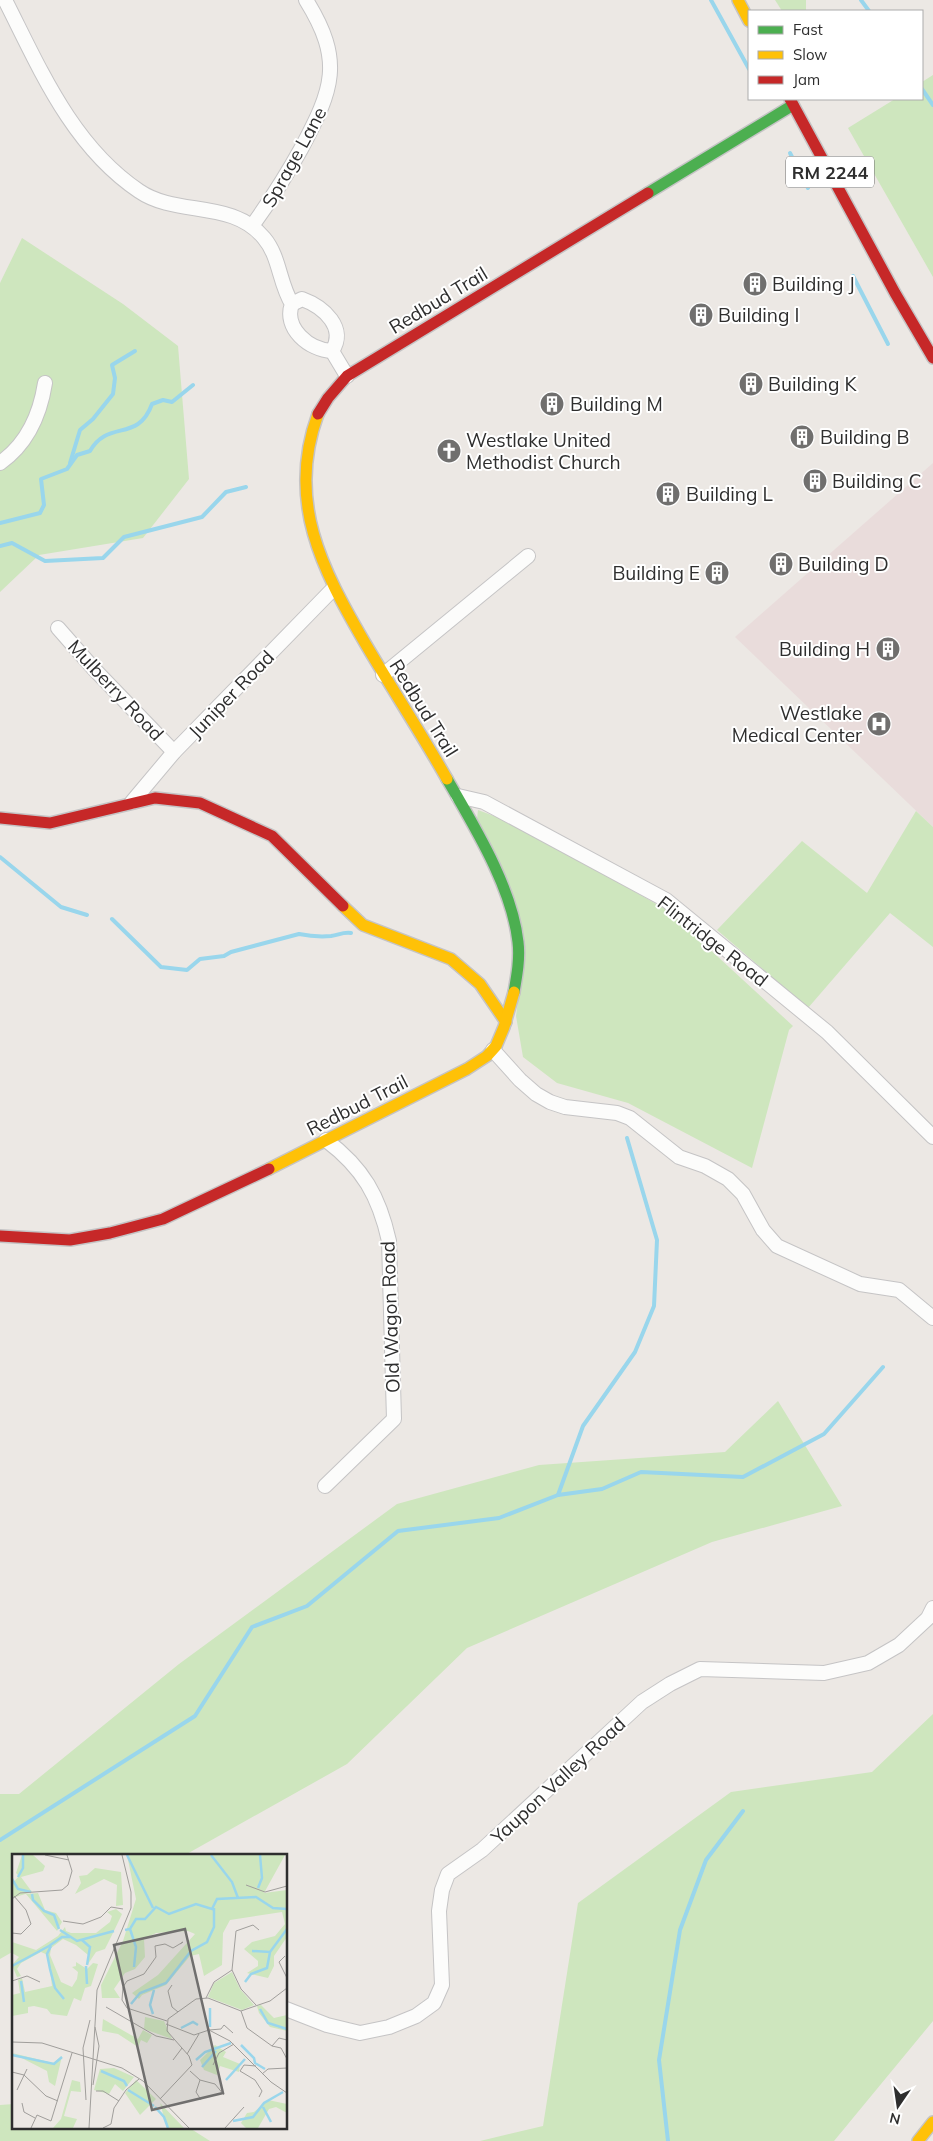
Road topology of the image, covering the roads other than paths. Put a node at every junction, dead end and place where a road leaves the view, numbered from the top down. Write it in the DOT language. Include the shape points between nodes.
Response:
graph roads {
  1 [pos="5,0"];
  2 [pos="306,0"];
  3 [pos="740,4"];
  4 [pos="748,19"];
  5 [pos="792,102"];
  6 [pos="252,226"];
  7 [pos="292,304"];
  8 [pos="332,351"];
  9 [pos="933,358"];
  10 [pos="347,376"];
  11 [pos="46,383"];
  12 [pos="0,463"];
  13 [pos="528,556"];
  14 [pos="333,589"];
  15 [pos="58,628"];
  16 [pos="383,676"];
  17 [pos="174,752"];
  18 [pos="458,796"];
  19 [pos="132,802"];
  20 [pos="0,818"];
  21 [pos="518,975"];
  22 [pos="480,984"];
  23 [pos="506,1022"];
  24 [pos="493,1050"];
  25 [pos="933,1137"];
  26 [pos="326,1140"];
  27 [pos="0,1236"];
  28 [pos="933,1318"];
  29 [pos="325,1486"];
  30 [pos="933,1608"];
  31 [pos="288,2010"];
  32 [pos="933,2122"];
  33 [pos="918,2141"];
  1 -- 6 [label="street" via="50,89 83,137 112,170 140,192 159,200 217,210"];
  2 -- 6 [label="street, Sprage Lane" via="327,41 330,69 327,96 287,174"];
  3 -- 4 [label="main road"];
  5 -- 9 [label="main road, RM 2244"];
  5 -- 10 [label="main road, Redbud Trail"];
  6 -- 7 [label="street" via="270,247"];
  7 -- 8 [label="street" via="290,323 296,333 315,347"];
  7 -- 8 [label="street" via="302,299 323,308 337,334 337,343"];
  8 -- 10 [label="street"];
  10 -- 14 [label="main road, Redbud Trail" via="319,412 307,461 307,493 313,532"];
  11 -- 12 [label="street" via="34,424 10,456"];
  13 -- 16 [label="street"];
  14 -- 16 [label="main road, Redbud Trail"];
  14 -- 17 [label="street, Juniper Road"];
  15 -- 17 [label="street, Mulberry Road"];
  16 -- 18 [label="main road, Redbud Trail"];
  17 -- 19 [label="street, Juniper Road"];
  18 -- 21 [label="main road, Redbud Trail" via="483,844 510,910 517,934"];
  18 -- 25 [label="street, Flintridge Road" via="484,802 666,900 827,1032"];
  19 -- 20 [label="main road" via="50,822"];
  19 -- 22 [label="main road" via="155,798 200,803 272,836 363,925 451,960"];
  21 -- 22 [label="main road" via="499,986"];
  21 -- 23 [label="main road, Redbud Trail"];
  22 -- 23 [label="main road"];
  23 -- 24 [label="main road, Redbud Trail"];
  24 -- 26 [label="main road, Redbud Trail" via="467,1069"];
  24 -- 28 [label="street" via="520,1080 550,1102 565,1108 617,1113 630,1118 679,1157 728,1179 743,1194 763,1230 777,1246 860,1284 899,1290"];
  26 -- 27 [label="main road, Redbud Trail" via="163,1219 110,1234 70,1240"];
  26 -- 29 [label="street, Old Wagon Road" via="357,1166 383,1212 389,1241 394,1419"];
  30 -- 31 [label="street, Yaupon Valley Road" via="928,1618 899,1645 868,1663 824,1673 700,1669 670,1684 642,1702 482,1850 448,1874 438,1911 442,1985 434,2003 416,2016 389,2027 360,2033"];
  32 -- 33 [label="main road"];
}
